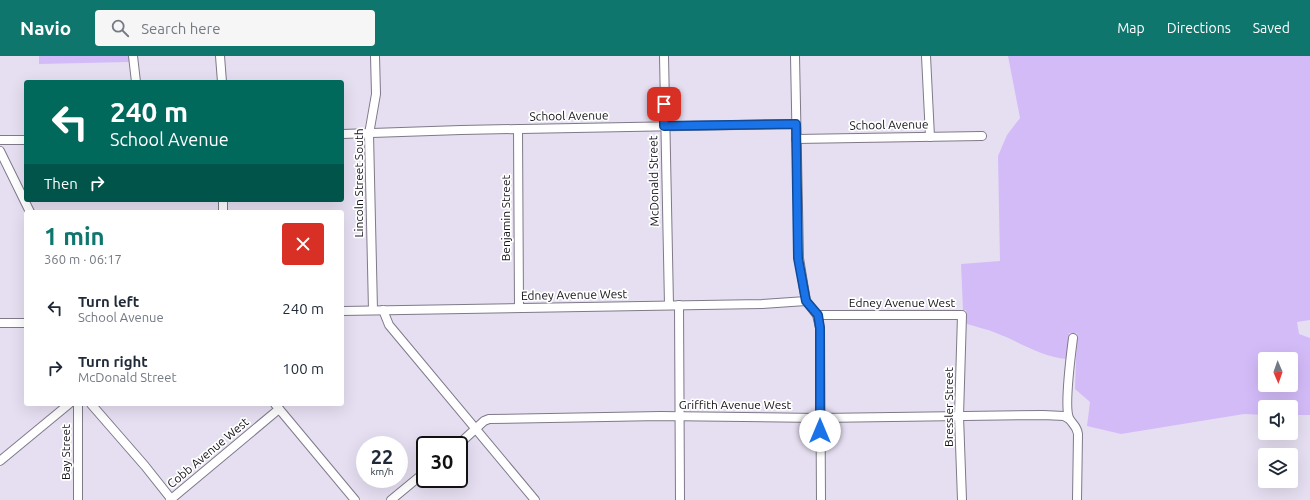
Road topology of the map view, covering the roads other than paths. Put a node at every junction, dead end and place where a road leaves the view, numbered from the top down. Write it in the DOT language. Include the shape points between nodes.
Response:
graph roads {
  1 [pos="133,56"];
  2 [pos="220,56"];
  3 [pos="375,56"];
  4 [pos="664,56"];
  5 [pos="795,56"];
  6 [pos="926,56"];
  7 [pos="136,80"];
  8 [pos="222,80"];
  9 [pos="796,124"];
  10 [pos="664,126"];
  11 [pos="518,129"];
  12 [pos="344,134"];
  13 [pos="369,134"];
  14 [pos="982,136"];
  15 [pos="930,137"];
  16 [pos="796,139"];
  17 [pos="0,140"];
  18 [pos="24,140"];
  19 [pos="0,151"];
  20 [pos="24,200"];
  21 [pos="806,301"];
  22 [pos="669,305"];
  23 [pos="679,305"];
  24 [pos="519,308"];
  25 [pos="373,310"];
  26 [pos="383,310"];
  27 [pos="344,311"];
  28 [pos="818,315"];
  29 [pos="962,315"];
  30 [pos="0,323"];
  31 [pos="24,323"];
  32 [pos="1073,338"];
  33 [pos="67,406"];
  34 [pos="78,406"];
  35 [pos="93,406"];
  36 [pos="277,407"];
  37 [pos="959,416"];
  38 [pos="680,417"];
  39 [pos="820,418"];
  40 [pos="1069,419"];
  41 [pos="476,429"];
  42 [pos="468,436"];
  43 [pos="0,461"];
  44 [pos="416,479"];
  45 [pos="78,500"];
  46 [pos="171,500"];
  47 [pos="355,500"];
  48 [pos="391,500"];
  49 [pos="535,500"];
  50 [pos="680,500"];
  51 [pos="821,500"];
  52 [pos="962,500"];
  53 [pos="1076,500"];
  1 -- 7 [label="street"];
  2 -- 8 [label="street"];
  3 -- 13 [label="street, Lincoln Street South" via="376,94"];
  4 -- 10 [label="street, McDonald Street"];
  5 -- 9 [label="street"];
  6 -- 15 [label="street"];
  9 -- 10 [label="street, School Avenue"];
  9 -- 16 [label="street"];
  10 -- 11 [label="street, School Avenue"];
  10 -- 22 [label="street, McDonald Street"];
  11 -- 13 [label="street, School Avenue"];
  11 -- 24 [label="street, Benjamin Street"];
  12 -- 13 [label="street, School Avenue"];
  13 -- 25 [label="street, Lincoln Street South"];
  14 -- 15 [label="street, School Avenue"];
  15 -- 16 [label="street, School Avenue"];
  16 -- 21 [label="street" via="798,258"];
  17 -- 18 [label="street"];
  19 -- 20 [label="street"];
  21 -- 23 [label="street, Edney Avenue West"];
  21 -- 28 [label="street"];
  22 -- 23 [label="street, Edney Avenue West"];
  22 -- 24 [label="street, Edney Avenue West"];
  23 -- 38 [label="street"];
  24 -- 26 [label="street, Edney Avenue West"];
  25 -- 26 [label="street, Edney Avenue West"];
  25 -- 27 [label="street, Edney Avenue West"];
  26 -- 41 [label="street" via="389,324"];
  28 -- 29 [label="street, Edney Avenue West"];
  28 -- 39 [label="street"];
  29 -- 37 [label="street, Bressler Street"];
  30 -- 31 [label="street"];
  32 -- 40 [label="street" via="1068,393"];
  33 -- 43 [label="street"];
  34 -- 45 [label="street, Bay Street"];
  35 -- 46 [label="street"];
  36 -- 46 [label="street, Cobb Avenue West"];
  36 -- 47 [label="street"];
  37 -- 39 [label="street, Griffith Avenue West"];
  37 -- 40 [label="street, Griffith Avenue West" via="1064,416"];
  37 -- 52 [label="street, Bressler Street"];
  38 -- 39 [label="street, Griffith Avenue West"];
  38 -- 41 [label="street, Griffith Avenue West" via="489,419"];
  38 -- 50 [label="street"];
  39 -- 51 [label="street"];
  40 -- 53 [label="street" via="1078,434"];
  41 -- 42 [label="street, Griffith Avenue West"];
  41 -- 49 [label="street"];
  44 -- 48 [label="street"];
}
